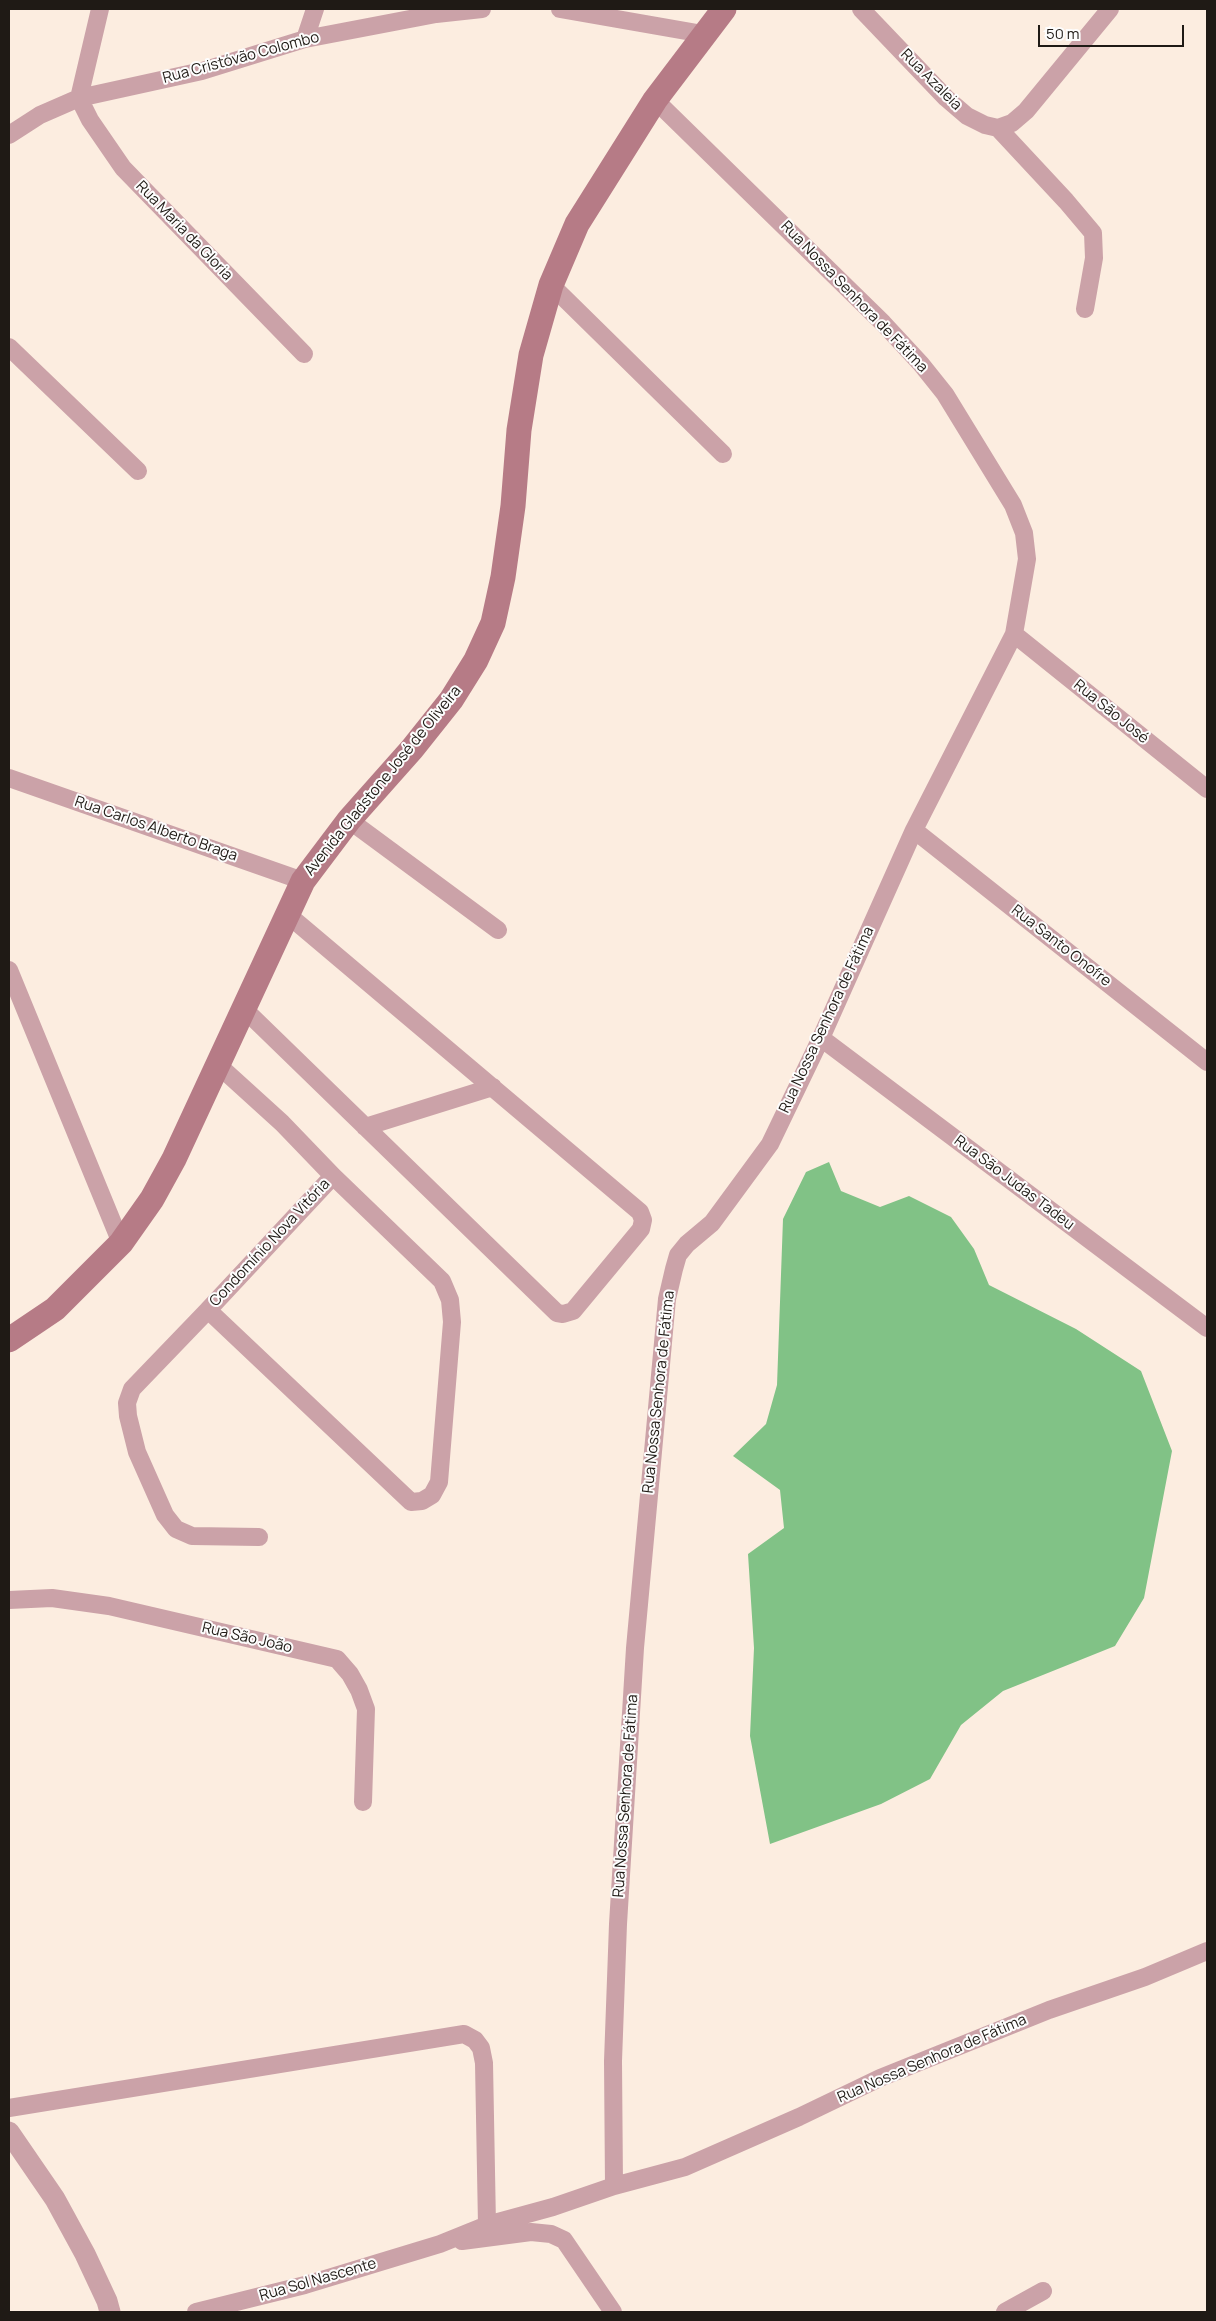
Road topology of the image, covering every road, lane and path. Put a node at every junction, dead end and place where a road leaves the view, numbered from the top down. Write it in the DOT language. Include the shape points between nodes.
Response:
graph roads {
  1 [pos="100,9"];
  2 [pos="315,9"];
  3 [pos="482,9"];
  4 [pos="560,9"];
  5 [pos="861,9"];
  6 [pos="1110,9"];
  7 [pos="712,17"];
  8 [pos="305,39"];
  9 [pos="79,98"];
  10 [pos="655,100"];
  11 [pos="998,128"];
  12 [pos="9,136"];
  13 [pos="551,285"];
  14 [pos="1085,309"];
  15 [pos="9,347"];
  16 [pos="304,354"];
  17 [pos="723,454"];
  18 [pos="138,471"];
  19 [pos="1014,634"];
  20 [pos="9,778"];
  21 [pos="1207,789"];
  22 [pos="350,820"];
  23 [pos="914,830"];
  24 [pos="303,881"];
  25 [pos="288,914"];
  26 [pos="498,930"];
  27 [pos="9,970"];
  28 [pos="243,1008"];
  29 [pos="821,1038"];
  30 [pos="1207,1062"];
  31 [pos="218,1064"];
  32 [pos="492,1087"];
  33 [pos="365,1127"];
  34 [pos="333,1176"];
  35 [pos="121,1243"];
  36 [pos="208,1310"];
  37 [pos="1207,1328"];
  38 [pos="9,1340"];
  39 [pos="259,1537"];
  40 [pos="9,1600"];
  41 [pos="363,1802"];
  42 [pos="1207,1952"];
  43 [pos="9,2108"];
  44 [pos="9,2132"];
  45 [pos="614,2186"];
  46 [pos="487,2225"];
  47 [pos="440,2244"];
  48 [pos="1043,2291"];
  49 [pos="110,2312"];
  50 [pos="196,2312"];
  51 [pos="612,2312"];
  52 [pos="1005,2312"];
  1 -- 9 [label="street"];
  2 -- 8 [label="street"];
  3 -- 8 [label="street, Rua Cristóvão Colombo" via="436,14"];
  4 -- 7 [label="street"];
  5 -- 11 [label="street, Rua Azaleia" via="946,98 967,116"];
  6 -- 11 [label="street" via="1026,111 1012,123"];
  7 -- 10 [label="main road, Avenida Gladstone José de Oliveira"];
  8 -- 9 [label="street, Rua Cristóvão Colombo" via="202,71"];
  9 -- 12 [label="street, Rua Cristóvão Colombo" via="40,115"];
  9 -- 16 [label="street, Rua Maria da Gloria" via="104,144 122,168"];
  10 -- 13 [label="main road, Avenida Gladstone José de Oliveira" via="577,224"];
  10 -- 19 [label="street, Rua Nossa Senhora de Fátima" via="883,323 946,394 1009,497 1024,534 1027,559"];
  11 -- 14 [label="street" via="1093,234 1094,258"];
  13 -- 17 [label="street"];
  13 -- 22 [label="main road, Avenida Gladstone José de Oliveira" via="531,356 519,430 504,568 493,623 476,660 450,700"];
  15 -- 18 [label="street"];
  19 -- 21 [label="street, Rua São José"];
  19 -- 23 [label="street, Rua Nossa Senhora de Fátima"];
  20 -- 24 [label="street, Rua Carlos Alberto Braga"];
  22 -- 24 [label="main road, Avenida Gladstone José de Oliveira"];
  22 -- 26 [label="street"];
  23 -- 29 [label="street, Rua Nossa Senhora de Fátima"];
  23 -- 30 [label="street, Rua Santo Onofre"];
  24 -- 25 [label="main road, Avenida Gladstone José de Oliveira"];
  25 -- 28 [label="main road, Avenida Gladstone José de Oliveira"];
  25 -- 32 [label="street"];
  27 -- 35 [label="street"];
  28 -- 31 [label="main road, Avenida Gladstone José de Oliveira"];
  28 -- 33 [label="street"];
  29 -- 37 [label="street, Rua São Judas Tadeu"];
  29 -- 45 [label="street, Rua Nossa Senhora de Fátima" via="770,1144 712,1223 678,1255 667,1299 635,1648 618,1924 613,2061"];
  31 -- 34 [label="street"];
  31 -- 35 [label="main road, Avenida Gladstone José de Oliveira" via="174,1159 152,1199"];
  32 -- 33 [label="street"];
  32 -- 33 [label="street" via="640,1212 641,1229 568,1313 557,1313"];
  34 -- 36 [label="street, Condomínio Nova Vitória"];
  34 -- 36 [label="street" via="442,1281 450,1300 452,1322 439,1482 432,1495 422,1502 411,1502"];
  35 -- 38 [label="main road, Avenida Gladstone José de Oliveira" via="55,1309"];
  36 -- 39 [label="street, Condomínio Nova Vitória" via="132,1389 127,1402 128,1416 137,1452 165,1515 176,1529 192,1536"];
  40 -- 41 [label="street, Rua São João" via="52,1598 109,1606 337,1659 350,1674 366,1708"];
  42 -- 45 [label="street, Rua Nossa Senhora de Fátima" via="1049,2010 880,2078 685,2168"];
  43 -- 46 [label="street" via="464,2034 481,2048 484,2062"];
  44 -- 49 [label="street" via="54,2199 85,2254"];
  45 -- 46 [label="street, Rua Sol Nascente"];
  46 -- 47 [label="street, Rua Sol Nascente"];
  47 -- 50 [label="street, Rua Sol Nascente" via="305,2285"];
  47 -- 51 [label="street, Rua Sol Nascente" via="530,2232 551,2234 564,2240"];
  48 -- 52 [label="street"];
}
